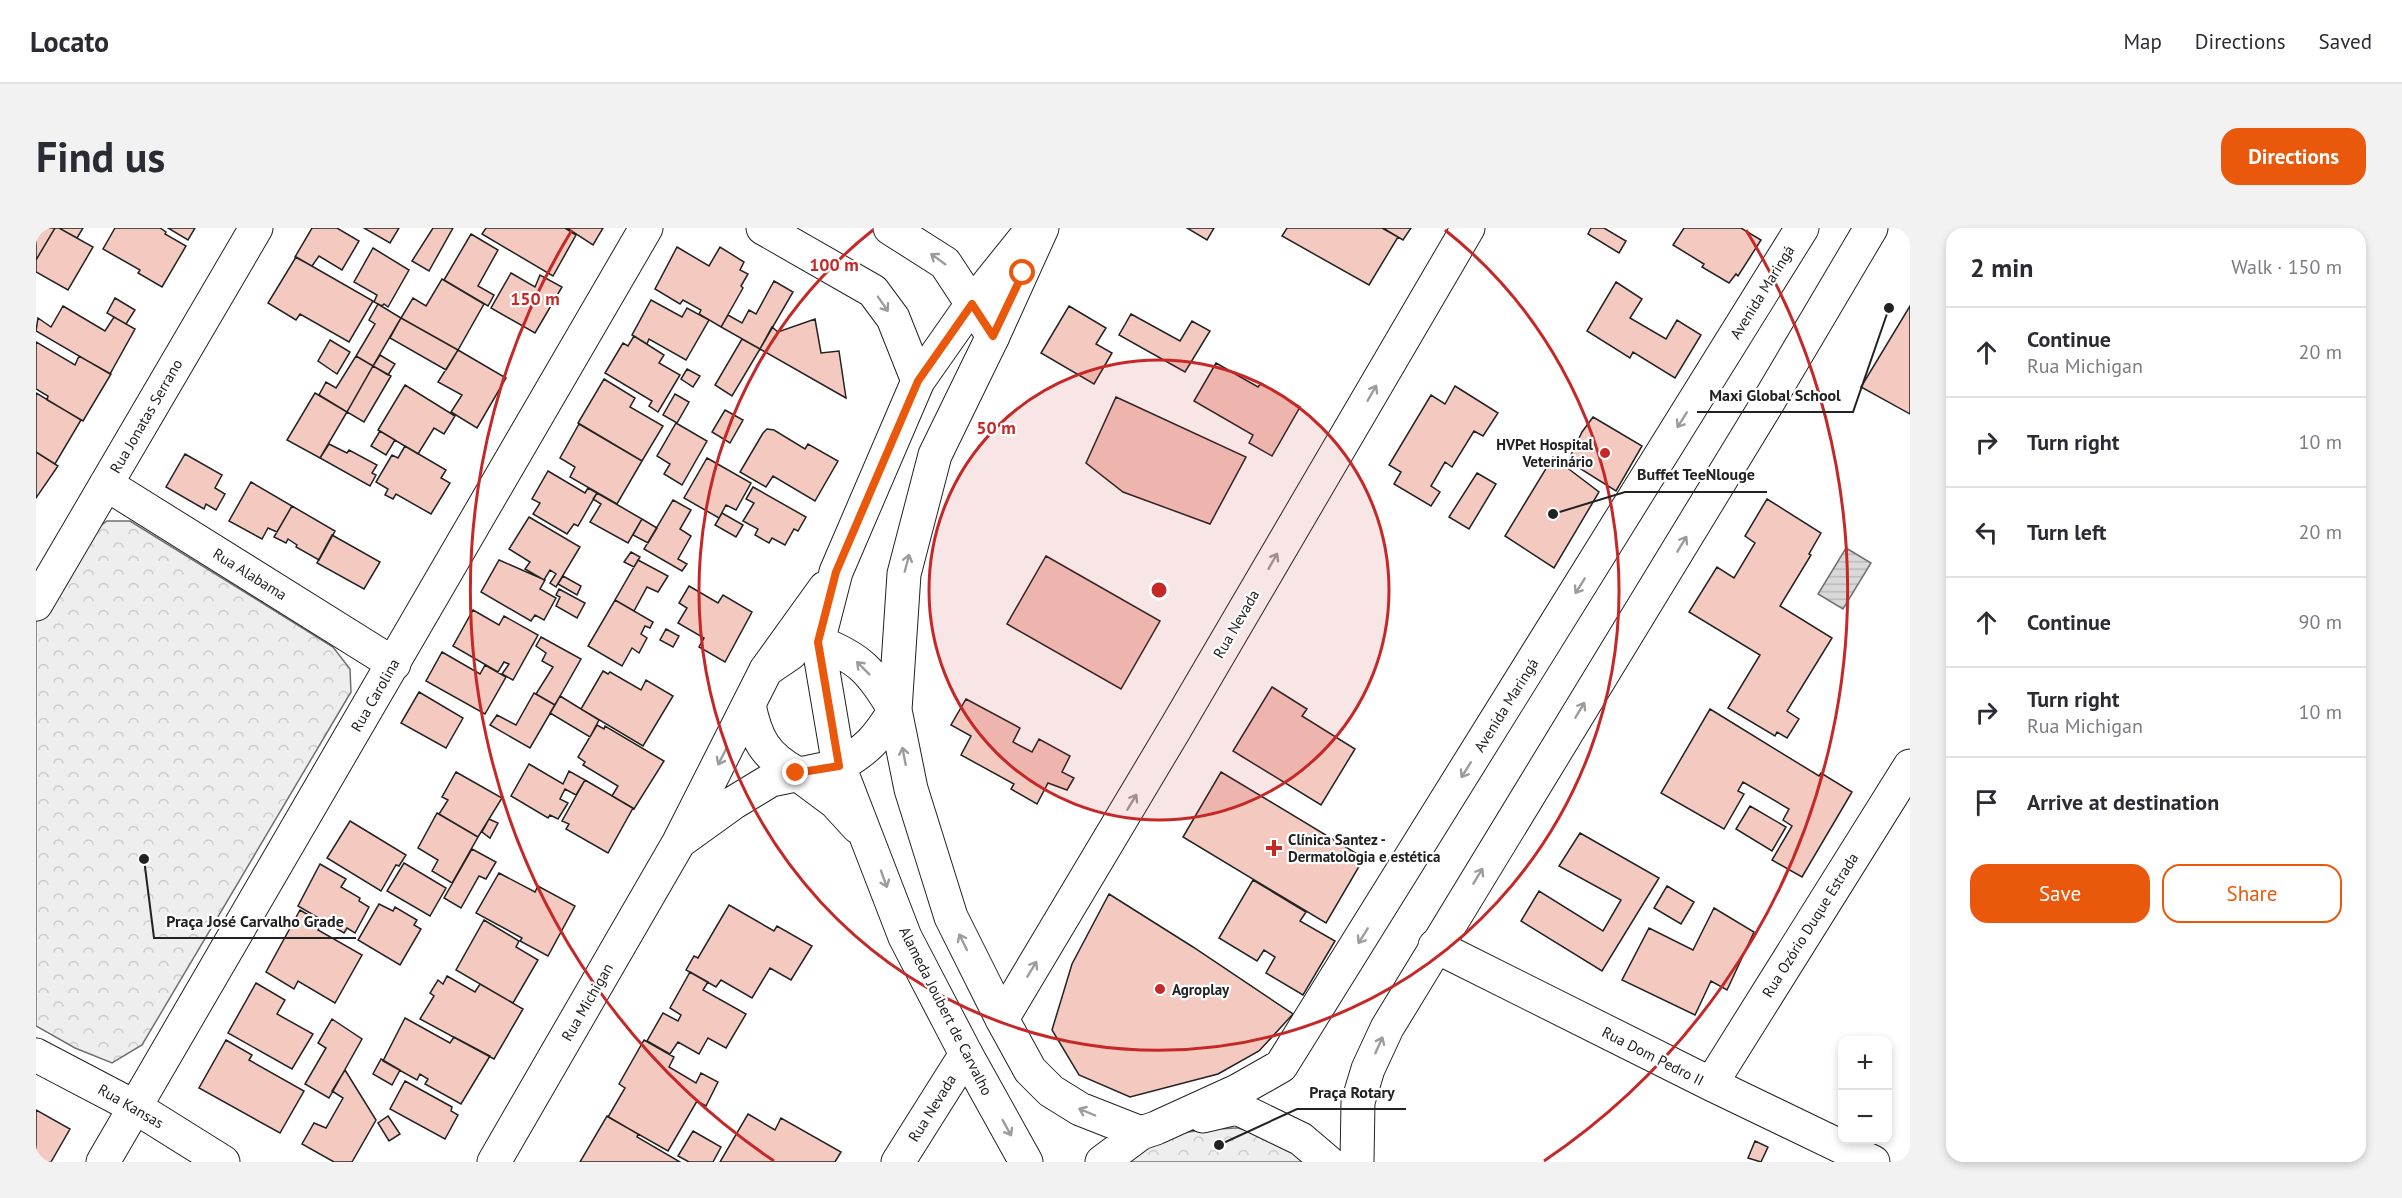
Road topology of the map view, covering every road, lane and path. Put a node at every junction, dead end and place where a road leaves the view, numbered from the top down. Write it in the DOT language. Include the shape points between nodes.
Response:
graph roads {
  1 [pos="256,228"];
  2 [pos="646,228"];
  3 [pos="763,228"];
  4 [pos="890,228"];
  5 [pos="1034,228"];
  6 [pos="1042,228"];
  7 [pos="1468,228"];
  8 [pos="1802,228"];
  9 [pos="1871,228"];
  10 [pos="972,304"];
  11 [pos="993,336"];
  12 [pos="918,381"];
  13 [pos="106,484"];
  14 [pos="836,572"];
  15 [pos="36,604"];
  16 [pos="818,642"];
  17 [pos="394,664"];
  18 [pos="766,670"];
  19 [pos="748,705"];
  20 [pos="895,710"];
  21 [pos="839,766"];
  22 [pos="1910,766"];
  23 [pos="796,773"];
  24 [pos="869,839"];
  25 [pos="680,842"];
  26 [pos="1435,946"];
  27 [pos="1002,1019"];
  28 [pos="966,1054"];
  29 [pos="36,1055"];
  30 [pos="1711,1084"];
  31 [pos="135,1107"];
  32 [pos="1150,1130"];
  33 [pos="103,1162"];
  34 [pos="223,1162"];
  35 [pos="494,1162"];
  36 [pos="898,1162"];
  37 [pos="1026,1162"];
  38 [pos="1102,1162"];
  39 [pos="1328,1162"];
  40 [pos="1357,1162"];
  41 [pos="1873,1162"];
  1 -- 13 [label="street, Rua Jonatas Serrano"];
  2 -- 17 [label="street, Rua Carolina"];
  3 -- 12 [label="street, one-way" via="873,291 892,318"];
  10 -- 4 [label="street, one-way" via="945,263"];
  5 -- 10 [label="street"];
  6 -- 11 [label="street"];
  27 -- 7 [label="street, Rua Nevada, one-way"];
  8 -- 32 [label="street, Avenida Maringá, one-way" via="1281,1066 1237,1091"];
  26 -- 9 [label="street, one-way"];
  10 -- 11 [label="street"];
  10 -- 12 [label="street, Alameda Joubert de Carvalho"];
  20 -- 11 [label="street, one-way" via="904,574 929,477 935,456"];
  12 -- 14 [label="street, Alameda Joubert de Carvalho"];
  13 -- 15 [label="street, Rua Jonatas Serrano"];
  13 -- 17 [label="street, Rua Alabama"];
  14 -- 16 [label="street, Alameda Joubert de Carvalho"];
  14 -- 18 [label="street"];
  16 -- 18 [label="street, Rua Michigan" via="789,654"];
  20 -- 16 [label="street, one-way" via="862,664"];
  16 -- 21 [label="street, Alameda Joubert de Carvalho"];
  17 -- 31 [label="street, Rua Carolina"];
  18 -- 19 [label="street, Rua Michigan"];
  19 -- 23 [label="street" via="754,731 767,751"];
  19 -- 25 [label="street, Rua Michigan, one-way"];
  20 -- 21 [label="street" via="878,738"];
  27 -- 20 [label="street, one-way" via="951,917 911,789"];
  21 -- 23 [label="street, Rua Michigan"];
  21 -- 24 [label="street, Alameda Joubert de Carvalho"];
  22 -- 30 [label="street, Rua Ozório Duque Estrada"];
  23 -- 24 [label="street" via="835,802"];
  23 -- 25 [label="street, Rua Michigan" via="771,780 733,802"];
  24 -- 28 [label="street, Alameda Joubert de Carvalho, one-way" via="905,937"];
  25 -- 35 [label="street, Rua Michigan"];
  26 -- 30 [label="street, Rua Dom Pedro II"];
  40 -- 26 [label="street, one-way" via="1358,1102 1368,1069"];
  32 -- 27 [label="street, one-way" via="1080,1109 1051,1091 1030,1070"];
  28 -- 36 [label="street, Rua Nevada"];
  28 -- 37 [label="street, Alameda Joubert de Carvalho, one-way"];
  29 -- 31 [label="street, Rua Kansas"];
  30 -- 41 [label="street, Rua Dom Pedro II"];
  31 -- 33 [label="street, Rua Carolina"];
  31 -- 34 [label="street, Rua Kansas"];
  32 -- 38 [label="street"];
  32 -- 39 [label="street" via="1237,1108 1301,1139"];
}
